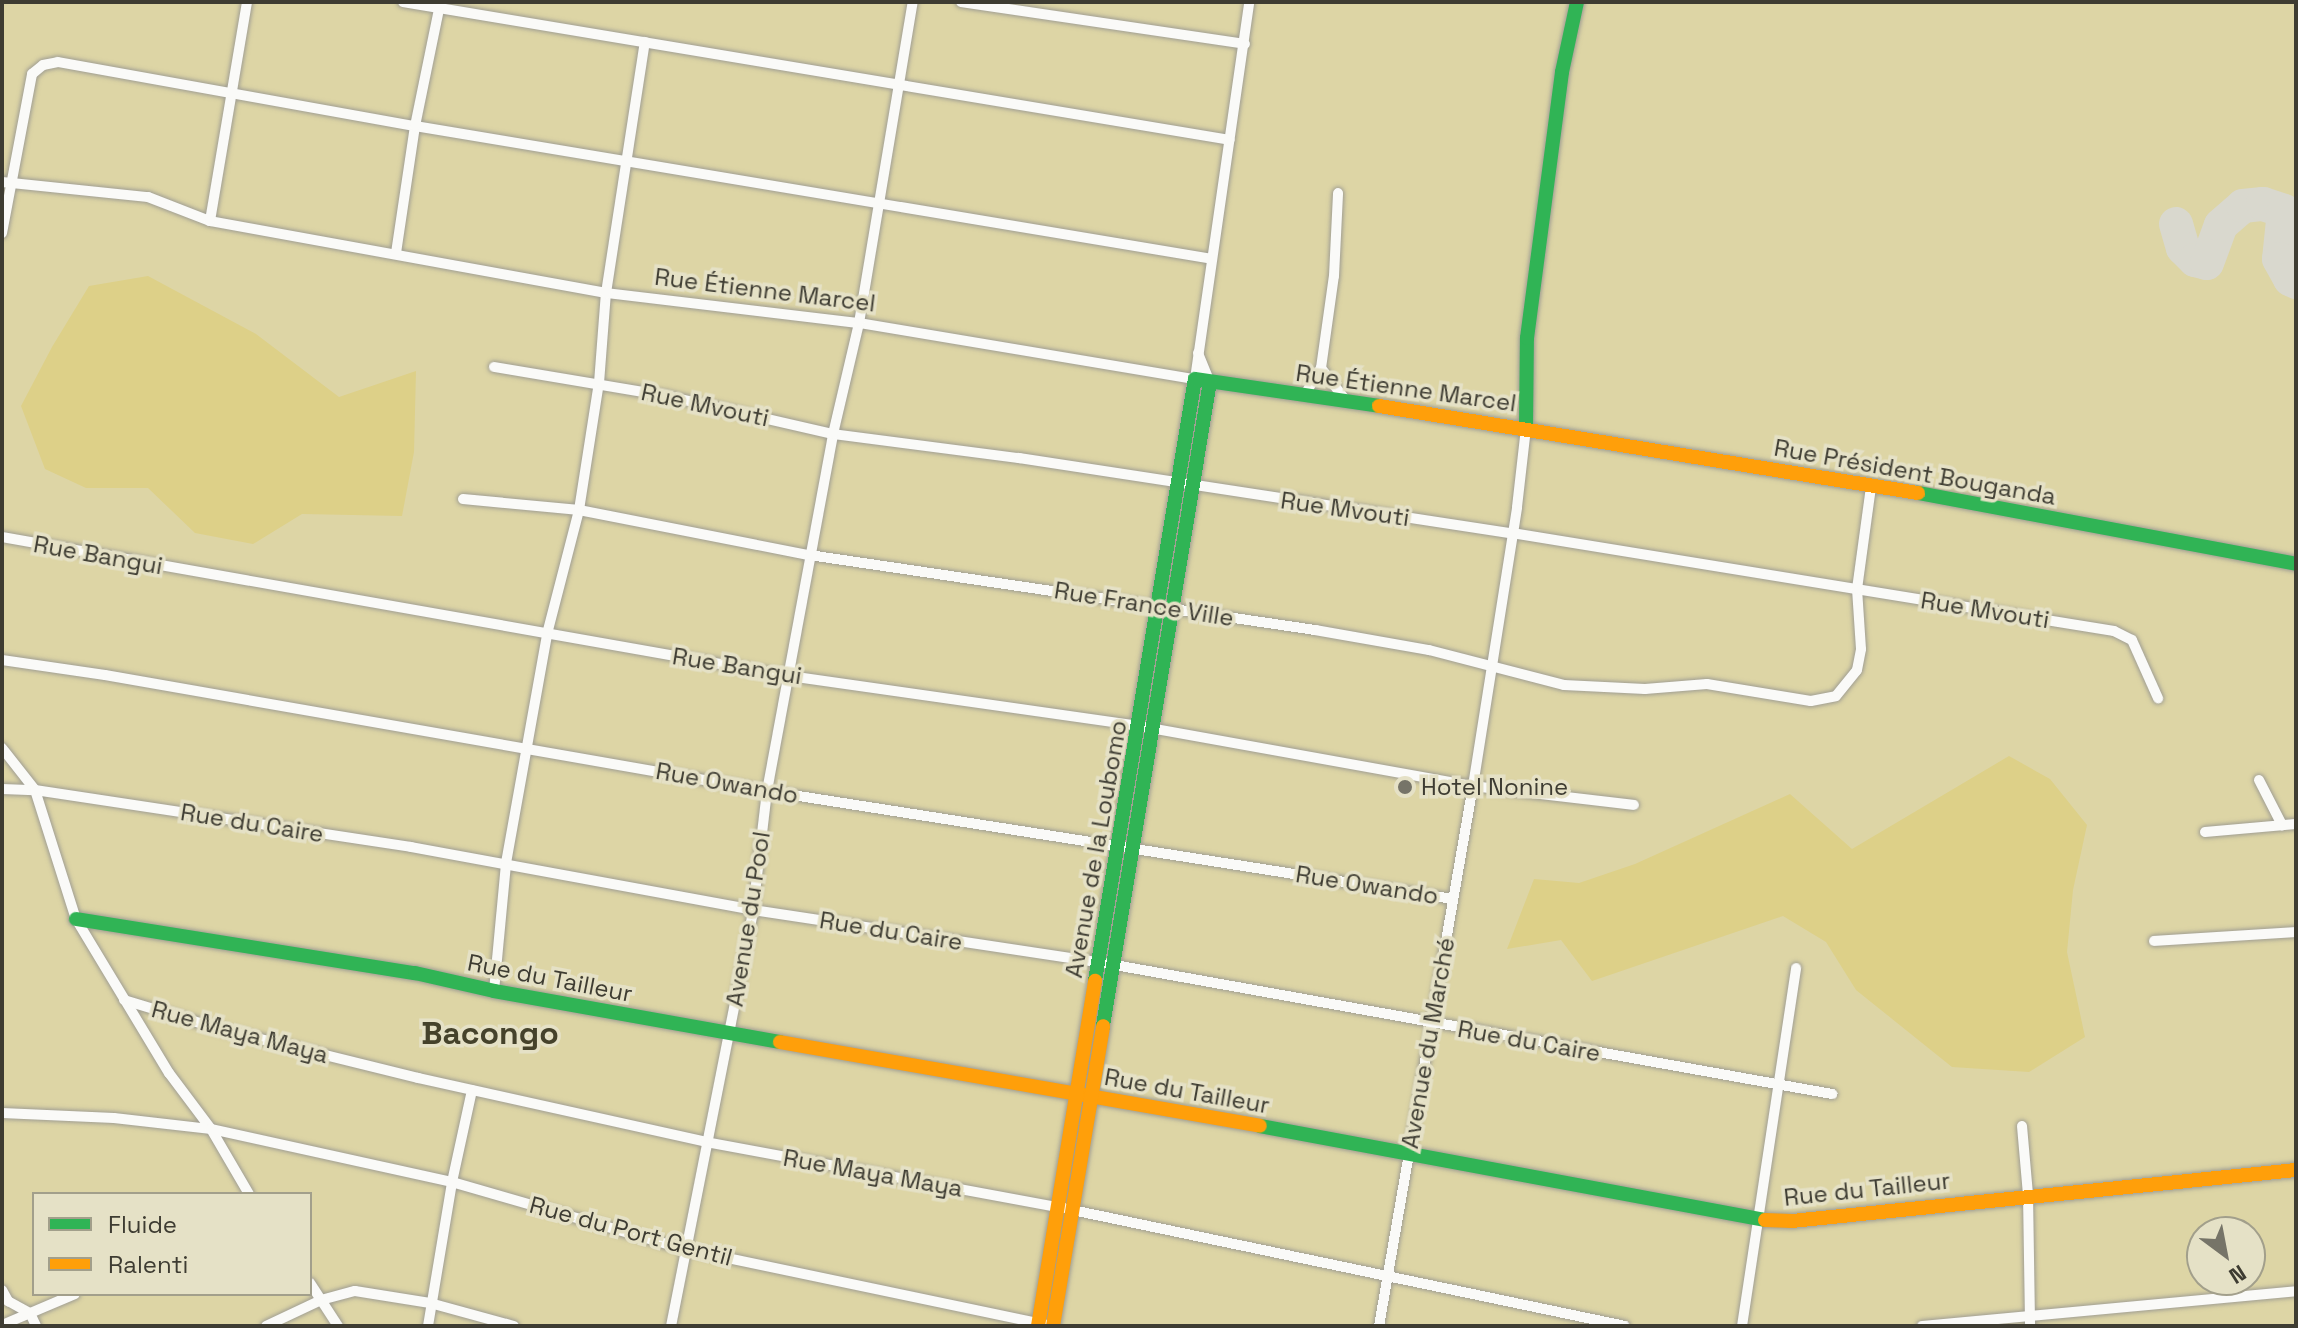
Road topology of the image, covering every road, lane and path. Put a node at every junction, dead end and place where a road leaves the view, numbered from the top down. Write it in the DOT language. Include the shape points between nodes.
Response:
graph roads {
  1 [pos="247,2"];
  2 [pos="403,2"];
  3 [pos="913,2"];
  4 [pos="961,2"];
  5 [pos="1249,2"];
  6 [pos="1577,2"];
  7 [pos="440,5"];
  8 [pos="645,42"];
  9 [pos="1245,44"];
  10 [pos="898,82"];
  11 [pos="230,91"];
  12 [pos="415,126"];
  13 [pos="1230,140"];
  14 [pos="627,161"];
  15 [pos="7,183"];
  16 [pos="1338,193"];
  17 [pos="881,202"];
  18 [pos="210,221"];
  19 [pos="2,233"];
  20 [pos="396,253"];
  21 [pos="1212,259"];
  22 [pos="606,293"];
  23 [pos="859,323"];
  24 [pos="1197,351"];
  25 [pos="494,367"];
  26 [pos="1321,368"];
  27 [pos="1195,379"];
  28 [pos="1210,382"];
  29 [pos="599,383"];
  30 [pos="1304,396"];
  31 [pos="1347,402"];
  32 [pos="1526,428"];
  33 [pos="833,434"];
  34 [pos="1185,486"];
  35 [pos="1871,487"];
  36 [pos="463,499"];
  37 [pos="579,510"];
  38 [pos="1512,533"];
  39 [pos="2,537"];
  40 [pos="809,555"];
  41 [pos="2296,564"];
  42 [pos="1857,589"];
  43 [pos="1167,607"];
  44 [pos="547,634"];
  45 [pos="2,660"];
  46 [pos="1492,666"];
  47 [pos="789,676"];
  48 [pos="2158,698"];
  49 [pos="1146,728"];
  50 [pos="2,748"];
  51 [pos="527,749"];
  52 [pos="2259,780"];
  53 [pos="1473,786"];
  54 [pos="2,789"];
  55 [pos="35,790"];
  56 [pos="767,791"];
  57 [pos="1634,805"];
  58 [pos="2296,824"];
  59 [pos="2282,825"];
  60 [pos="2205,832"];
  61 [pos="1117,845"];
  62 [pos="1135,846"];
  63 [pos="506,863"];
  64 [pos="1453,899"];
  65 [pos="753,910"];
  66 [pos="76,919"];
  67 [pos="2296,932"];
  68 [pos="2154,941"];
  69 [pos="1098,962"];
  70 [pos="1115,965"];
  71 [pos="1796,968"];
  72 [pos="494,991"];
  73 [pos="124,1000"];
  74 [pos="1431,1024"];
  75 [pos="729,1034"];
  76 [pos="1777,1086"];
  77 [pos="472,1090"];
  78 [pos="1832,1094"];
  79 [pos="1076,1095"];
  80 [pos="1093,1097"];
  81 [pos="2,1113"];
  82 [pos="2022,1126"];
  83 [pos="211,1129"];
  84 [pos="706,1142"];
  85 [pos="1408,1156"];
  86 [pos="2296,1170"];
  87 [pos="452,1182"];
  88 [pos="248,1192"];
  89 [pos="2028,1194"];
  90 [pos="1058,1207"];
  91 [pos="1074,1210"];
  92 [pos="1756,1220"];
  93 [pos="684,1249"];
  94 [pos="1387,1278"];
  95 [pos="312,1286"];
  96 [pos="2,1290"];
  97 [pos="2296,1291"];
  98 [pos="70,1296"];
  99 [pos="321,1300"];
  100 [pos="430,1303"];
  101 [pos="30,1313"];
  102 [pos="2030,1321"];
  103 [pos="2,1325"];
  104 [pos="1046,1325"];
  105 [pos="36,1326"];
  106 [pos="266,1326"];
  107 [pos="338,1326"];
  108 [pos="428,1326"];
  109 [pos="514,1326"];
  110 [pos="671,1326"];
  111 [pos="1379,1326"];
  112 [pos="1625,1326"];
  113 [pos="1742,1326"];
  114 [pos="1922,1326"];
  1 -- 11 [label="street"];
  2 -- 7 [label="street"];
  3 -- 10 [label="street, Avenue du Pool"];
  4 -- 9 [label="street"];
  5 -- 9 [label="street"];
  6 -- 32 [label="street" via="1560,87 1527,338"];
  7 -- 8 [label="street"];
  7 -- 12 [label="street"];
  8 -- 10 [label="street"];
  8 -- 14 [label="street"];
  9 -- 13 [label="street"];
  10 -- 13 [label="street"];
  10 -- 17 [label="street, Avenue du Pool"];
  11 -- 12 [label="street"];
  11 -- 15 [label="street" via="58,62 43,65 32,74"];
  11 -- 18 [label="street"];
  12 -- 14 [label="street"];
  12 -- 20 [label="street"];
  13 -- 21 [label="street"];
  14 -- 17 [label="street"];
  14 -- 22 [label="street"];
  15 -- 18 [label="street, Rue Étienne Marcel" via="148,197"];
  15 -- 19 [label="street"];
  16 -- 26 [label="street" via="1334,276"];
  17 -- 21 [label="street"];
  17 -- 23 [label="street, Avenue du Pool"];
  18 -- 20 [label="street, Rue Étienne Marcel"];
  20 -- 22 [label="street, Rue Étienne Marcel"];
  21 -- 24 [label="street"];
  22 -- 23 [label="street, Rue Étienne Marcel"];
  22 -- 29 [label="street"];
  23 -- 27 [label="street, Rue Étienne Marcel"];
  23 -- 33 [label="street, Avenue du Pool"];
  24 -- 27 [label="street"];
  24 -- 28 [label="street"];
  25 -- 29 [label="street, Rue Mvouti"];
  26 -- 30 [label="street"];
  26 -- 31 [label="street"];
  27 -- 28 [label="street, Rue Étienne Marcel"];
  27 -- 34 [label="street, Avenue de la Loubomo"];
  28 -- 30 [label="street, Rue Étienne Marcel"];
  28 -- 34 [label="street, Avenue de la Loubomo"];
  29 -- 33 [label="street, Rue Mvouti"];
  29 -- 37 [label="street"];
  30 -- 31 [label="street, Rue Étienne Marcel"];
  31 -- 32 [label="street, Rue Étienne Marcel"];
  32 -- 35 [label="street, Rue Président Bouganda"];
  32 -- 38 [label="street, Avenue du Marché"];
  33 -- 34 [label="street, Rue Mvouti"];
  33 -- 40 [label="street, Avenue du Pool"];
  34 -- 38 [label="street, Rue Mvouti"];
  34 -- 43 [label="street, Avenue de la Loubomo"];
  35 -- 41 [label="street, Rue Président Bouganda"];
  35 -- 42 [label="street"];
  36 -- 37 [label="street, Rue France Ville"];
  37 -- 40 [label="street, Rue France Ville"];
  37 -- 44 [label="street"];
  38 -- 42 [label="street, Rue Mvouti"];
  38 -- 46 [label="street, Avenue du Marché"];
  39 -- 44 [label="street, Rue Bangui"];
  40 -- 43 [label="street, Rue France Ville"];
  40 -- 47 [label="street, Avenue du Pool"];
  42 -- 46 [label="street, Rue France Ville" via="1857,670 1836,696 1824,701 1707,684 1645,689 1564,685"];
  42 -- 48 [label="street, Rue Mvouti" via="2123,633 2132,640"];
  43 -- 46 [label="street, Rue France Ville" via="1429,650"];
  43 -- 49 [label="street, Avenue de la Loubomo"];
  44 -- 47 [label="street, Rue Bangui"];
  44 -- 51 [label="street"];
  45 -- 51 [label="street, Rue Owando"];
  46 -- 53 [label="street, Avenue du Marché"];
  47 -- 49 [label="street, Rue Bangui"];
  47 -- 56 [label="street, Avenue du Pool"];
  49 -- 53 [label="street, Rue Bangui"];
  49 -- 61 [label="street, Avenue de la Loubomo"];
  49 -- 62 [label="street, Avenue de la Loubomo"];
  50 -- 55 [label="street"];
  51 -- 56 [label="street, Rue Owando"];
  51 -- 63 [label="street"];
  52 -- 59 [label="street"];
  53 -- 57 [label="street, Rue Bangui"];
  53 -- 64 [label="street, Avenue du Marché"];
  54 -- 55 [label="street, Rue du Caire"];
  55 -- 63 [label="street, Rue du Caire"];
  55 -- 66 [label="street"];
  56 -- 61 [label="street, Rue Owando"];
  56 -- 65 [label="street, Avenue du Pool"];
  58 -- 59 [label="street"];
  59 -- 60 [label="street"];
  61 -- 62 [label="street, Rue Owando"];
  61 -- 69 [label="street, Avenue de la Loubomo"];
  62 -- 64 [label="street, Rue Owando"];
  62 -- 70 [label="street, Avenue de la Loubomo"];
  63 -- 65 [label="street, Rue du Caire"];
  63 -- 72 [label="street"];
  64 -- 74 [label="street, Avenue du Marché"];
  65 -- 69 [label="street, Rue du Caire"];
  65 -- 75 [label="street, Avenue du Pool"];
  66 -- 72 [label="street, Rue du Tailleur" via="415,973"];
  66 -- 73 [label="street"];
  67 -- 68 [label="street"];
  69 -- 70 [label="street, Rue du Caire"];
  69 -- 79 [label="street, Avenue de la Loubomo"];
  70 -- 74 [label="street, Rue du Caire"];
  70 -- 80 [label="street, Avenue de la Loubomo"];
  71 -- 76 [label="street"];
  72 -- 75 [label="street, Rue du Tailleur"];
  73 -- 77 [label="street, Rue Maya Maya" via="216,1028"];
  73 -- 83 [label="street"];
  74 -- 76 [label="street, Rue du Caire"];
  74 -- 85 [label="street, Avenue du Marché"];
  75 -- 79 [label="street, Rue du Tailleur"];
  75 -- 84 [label="street, Avenue du Pool"];
  76 -- 78 [label="street, Rue du Caire"];
  76 -- 92 [label="street"];
  77 -- 84 [label="street, Rue Maya Maya"];
  77 -- 87 [label="street"];
  79 -- 80 [label="street, Rue du Tailleur"];
  79 -- 90 [label="street, Avenue de la Loubomo"];
  80 -- 85 [label="street, Rue du Tailleur"];
  80 -- 91 [label="street, Avenue de la Loubomo"];
  81 -- 83 [label="street, Rue du Port Gentil"];
  82 -- 89 [label="street"];
  83 -- 87 [label="street, Rue du Port Gentil"];
  83 -- 88 [label="street"];
  84 -- 90 [label="street, Rue Maya Maya"];
  84 -- 93 [label="street, Avenue du Pool"];
  85 -- 92 [label="street, Rue du Tailleur"];
  85 -- 94 [label="street, Avenue du Marché"];
  86 -- 89 [label="street, Rue du Tailleur"];
  87 -- 93 [label="street, Rue du Port Gentil"];
  87 -- 100 [label="street"];
  89 -- 92 [label="street, Rue du Tailleur" via="1792,1221"];
  89 -- 102 [label="street"];
  90 -- 91 [label="street, Rue Maya Maya"];
  90 -- 104 [label="street, Avenue de la Loubomo"];
  91 -- 94 [label="street, Rue Maya Maya"];
  91 -- 104 [label="street, Avenue de la Loubomo"];
  92 -- 113 [label="street"];
  93 -- 104 [label="street, Rue du Port Gentil"];
  93 -- 110 [label="street, Avenue du Pool"];
  94 -- 111 [label="street, Avenue du Marché"];
  94 -- 112 [label="street, Rue Maya Maya"];
  95 -- 99 [label="street"];
  96 -- 101 [label="street" via="8,1301"];
  97 -- 102 [label="street"];
  98 -- 101 [label="street"];
  99 -- 100 [label="street" via="355,1291"];
  99 -- 106 [label="street"];
  99 -- 107 [label="street"];
  100 -- 108 [label="street"];
  100 -- 109 [label="street"];
  101 -- 103 [label="street"];
  101 -- 105 [label="street"];
  102 -- 114 [label="street"];
}
